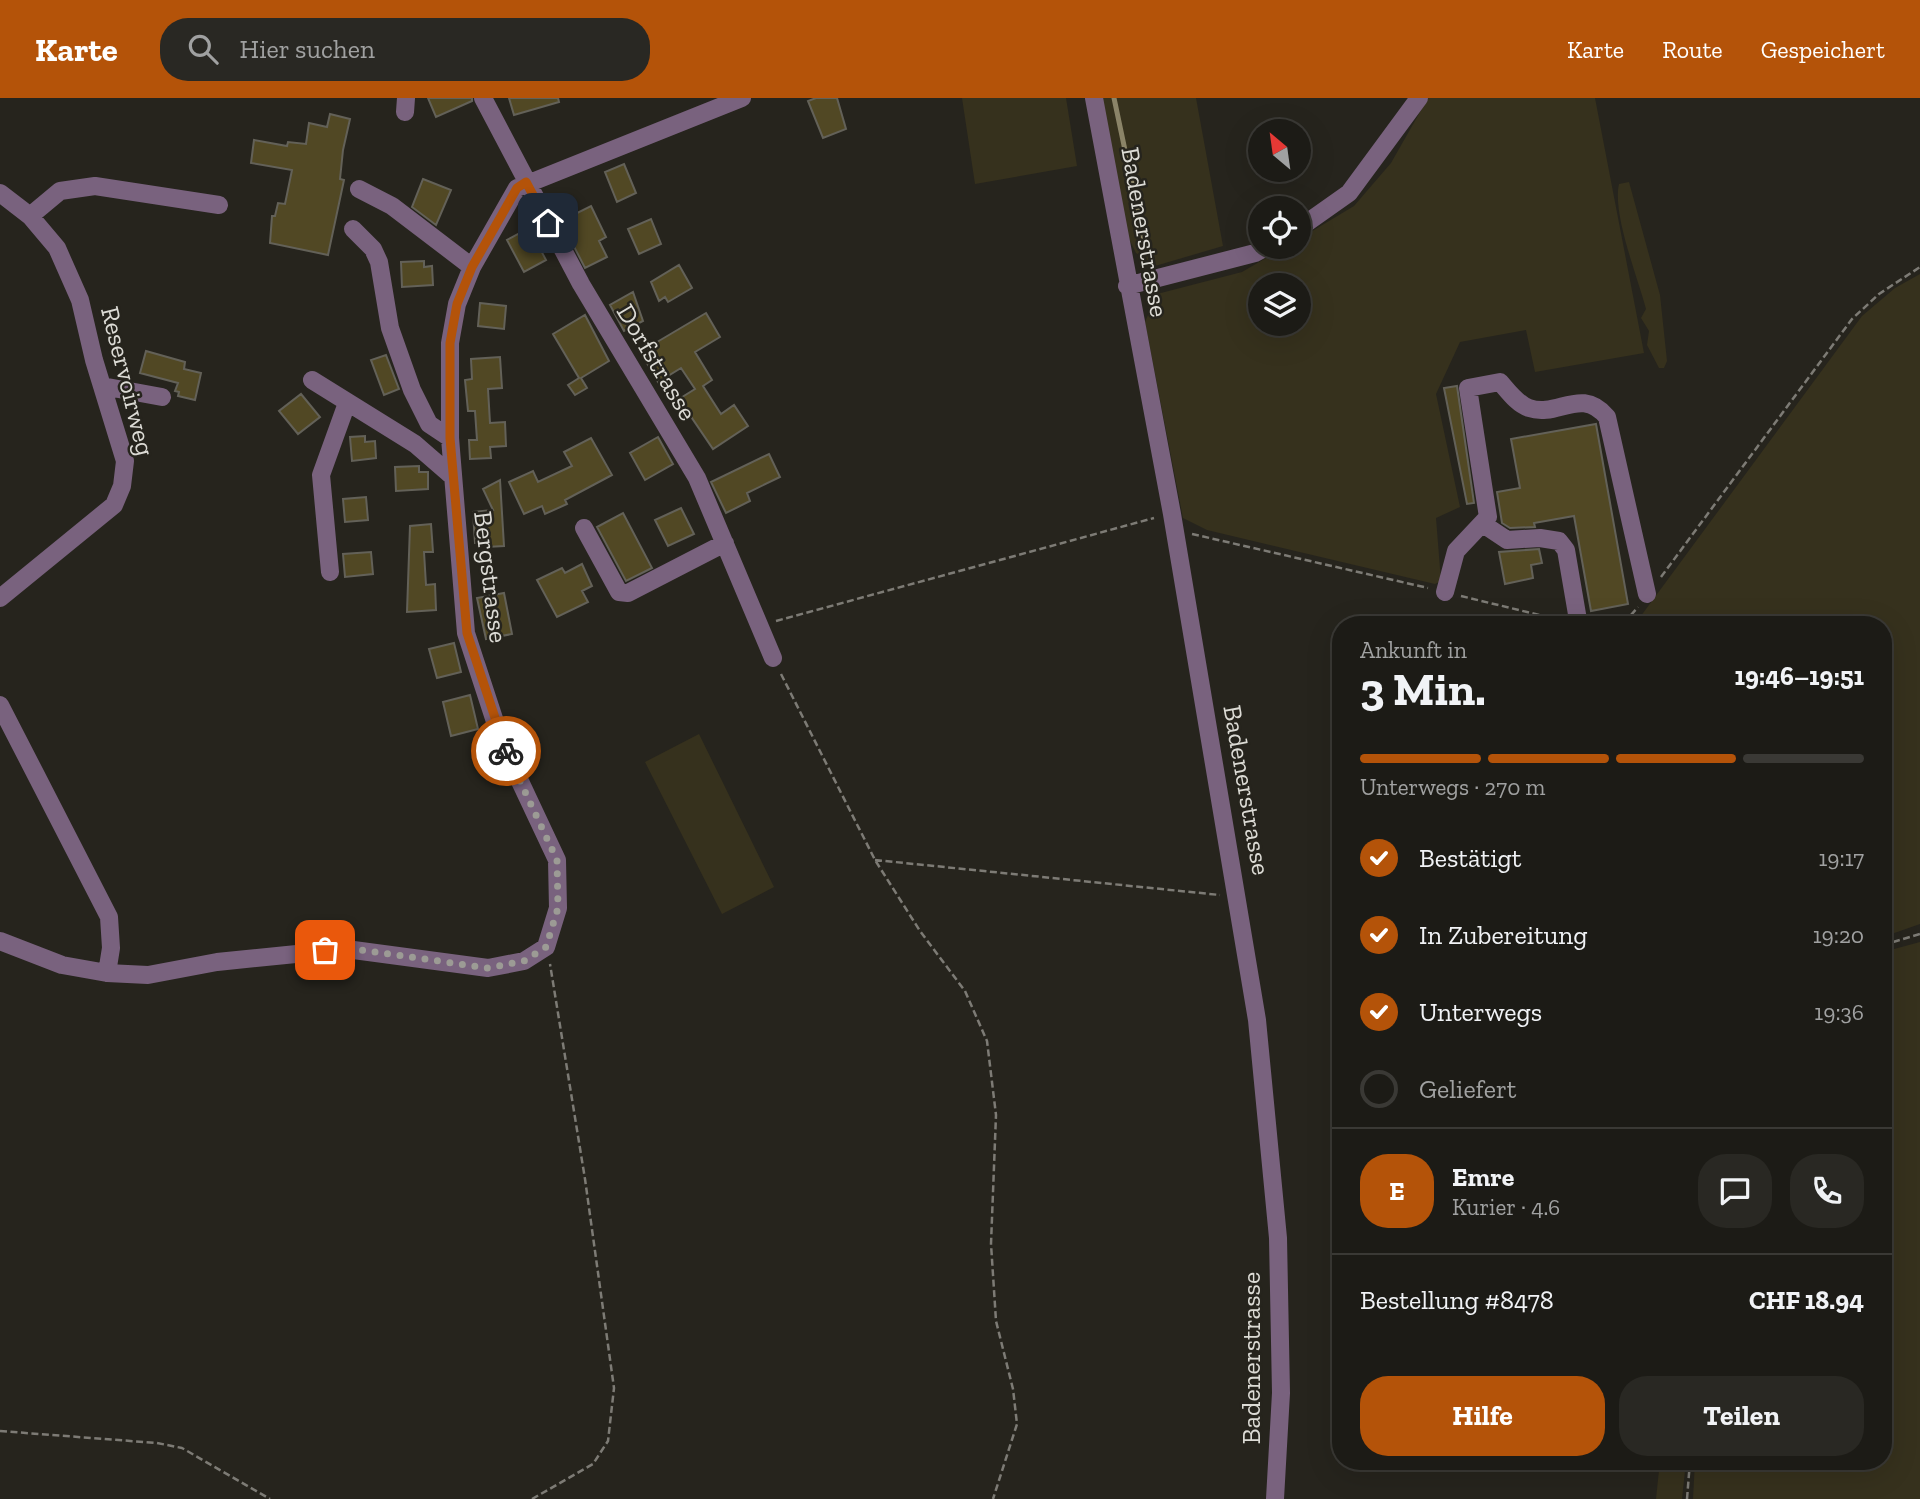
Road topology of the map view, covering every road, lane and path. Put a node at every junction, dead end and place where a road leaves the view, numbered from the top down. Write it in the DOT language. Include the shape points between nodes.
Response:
graph roads {
  1 [pos="483,98"];
  2 [pos="741,98"];
  3 [pos="1094,98"];
  4 [pos="1419,98"];
  5 [pos="526,182"];
  6 [pos="359,189"];
  7 [pos="0,193"];
  8 [pos="219,205"];
  9 [pos="30,216"];
  10 [pos="1311,220"];
  11 [pos="353,229"];
  12 [pos="1248,255"];
  13 [pos="472,267"];
  14 [pos="1920,267"];
  15 [pos="1127,285"];
  16 [pos="312,380"];
  17 [pos="102,386"];
  18 [pos="162,397"];
  19 [pos="347,403"];
  20 [pos="450,438"];
  21 [pos="453,477"];
  22 [pos="1174,522"];
  23 [pos="1483,524"];
  24 [pos="584,528"];
  25 [pos="724,542"];
  26 [pos="330,572"];
  27 [pos="1445,592"];
  28 [pos="1647,594"];
  29 [pos="0,598"];
  30 [pos="1541,616"];
  31 [pos="1577,616"];
  32 [pos="1631,616"];
  33 [pos="759,625"];
  34 [pos="773,659"];
  35 [pos="0,705"];
  36 [pos="875,860"];
  37 [pos="1238,897"];
  38 [pos="1920,934"];
  39 [pos="0,941"];
  40 [pos="1892,943"];
  41 [pos="546,947"];
  42 [pos="107,973"];
  43 [pos="0,1431"];
  44 [pos="1689,1470"];
  45 [pos="270,1499"];
  46 [pos="532,1499"];
  47 [pos="993,1499"];
  48 [pos="1275,1499"];
  49 [pos="1687,1499"];
  1 -- 5 [label="street, Dorfstrasse"];
  2 -- 5 [label="street"];
  3 -- 15 [label="street, Badenerstrasse"];
  4 -- 10 [label="street" via="1349,193"];
  5 -- 13 [label="street, Bergstrasse" via="517,188"];
  5 -- 25 [label="street, Dorfstrasse" via="616,346 697,478"];
  6 -- 13 [label="street" via="392,206"];
  7 -- 9 [label="street, Reservoirweg"];
  8 -- 9 [label="street" via="95,186 60,191"];
  9 -- 17 [label="street, Reservoirweg" via="57,248 71,276"];
  11 -- 20 [label="street" via="379,262 390,328 412,390 429,424"];
  12 -- 15 [label="street"];
  13 -- 20 [label="street, Bergstrasse" via="457,304 450,343"];
  14 -- 28 [label="path" via="1852,319"];
  15 -- 22 [label="street, Badenerstrasse"];
  16 -- 19 [label="street"];
  17 -- 18 [label="street"];
  17 -- 29 [label="street, Reservoirweg" via="125,461 114,505"];
  19 -- 21 [label="street" via="415,444"];
  19 -- 26 [label="street" via="321,475"];
  20 -- 21 [label="street, Bergstrasse"];
  21 -- 41 [label="street, Bergstrasse" via="467,633 502,743 557,860 558,908"];
  22 -- 27 [label="path"];
  22 -- 33 [label="path"];
  22 -- 37 [label="street, Badenerstrasse"];
  23 -- 27 [label="street" via="1456,551"];
  23 -- 28 [label="street" via="1488,517 1468,388 1500,382 1532,410 1584,402 1598,406 1607,417"];
  23 -- 31 [label="street" via="1507,540 1559,541 1566,550"];
  24 -- 25 [label="street" via="619,593 628,593"];
  25 -- 33 [label="street, Dorfstrasse"];
  27 -- 30 [label="path"];
  28 -- 32 [label="path"];
  33 -- 34 [label="street, Dorfstrasse"];
  34 -- 36 [label="path"];
  35 -- 42 [label="street" via="109,917"];
  36 -- 37 [label="path"];
  36 -- 47 [label="path" via="965,991 987,1041 996,1115 991,1244 996,1321 1017,1424"];
  37 -- 48 [label="street, Badenerstrasse" via="1257,1020 1278,1238 1281,1393"];
  38 -- 40 [label="path"];
  39 -- 42 [label="street" via="62,965"];
  41 -- 42 [label="street" via="524,961 488,968 346,948 217,962 148,975"];
  41 -- 46 [label="path" via="614,1388 608,1441 593,1464"];
  43 -- 45 [label="path" via="182,1448"];
  44 -- 49 [label="path"];
}
